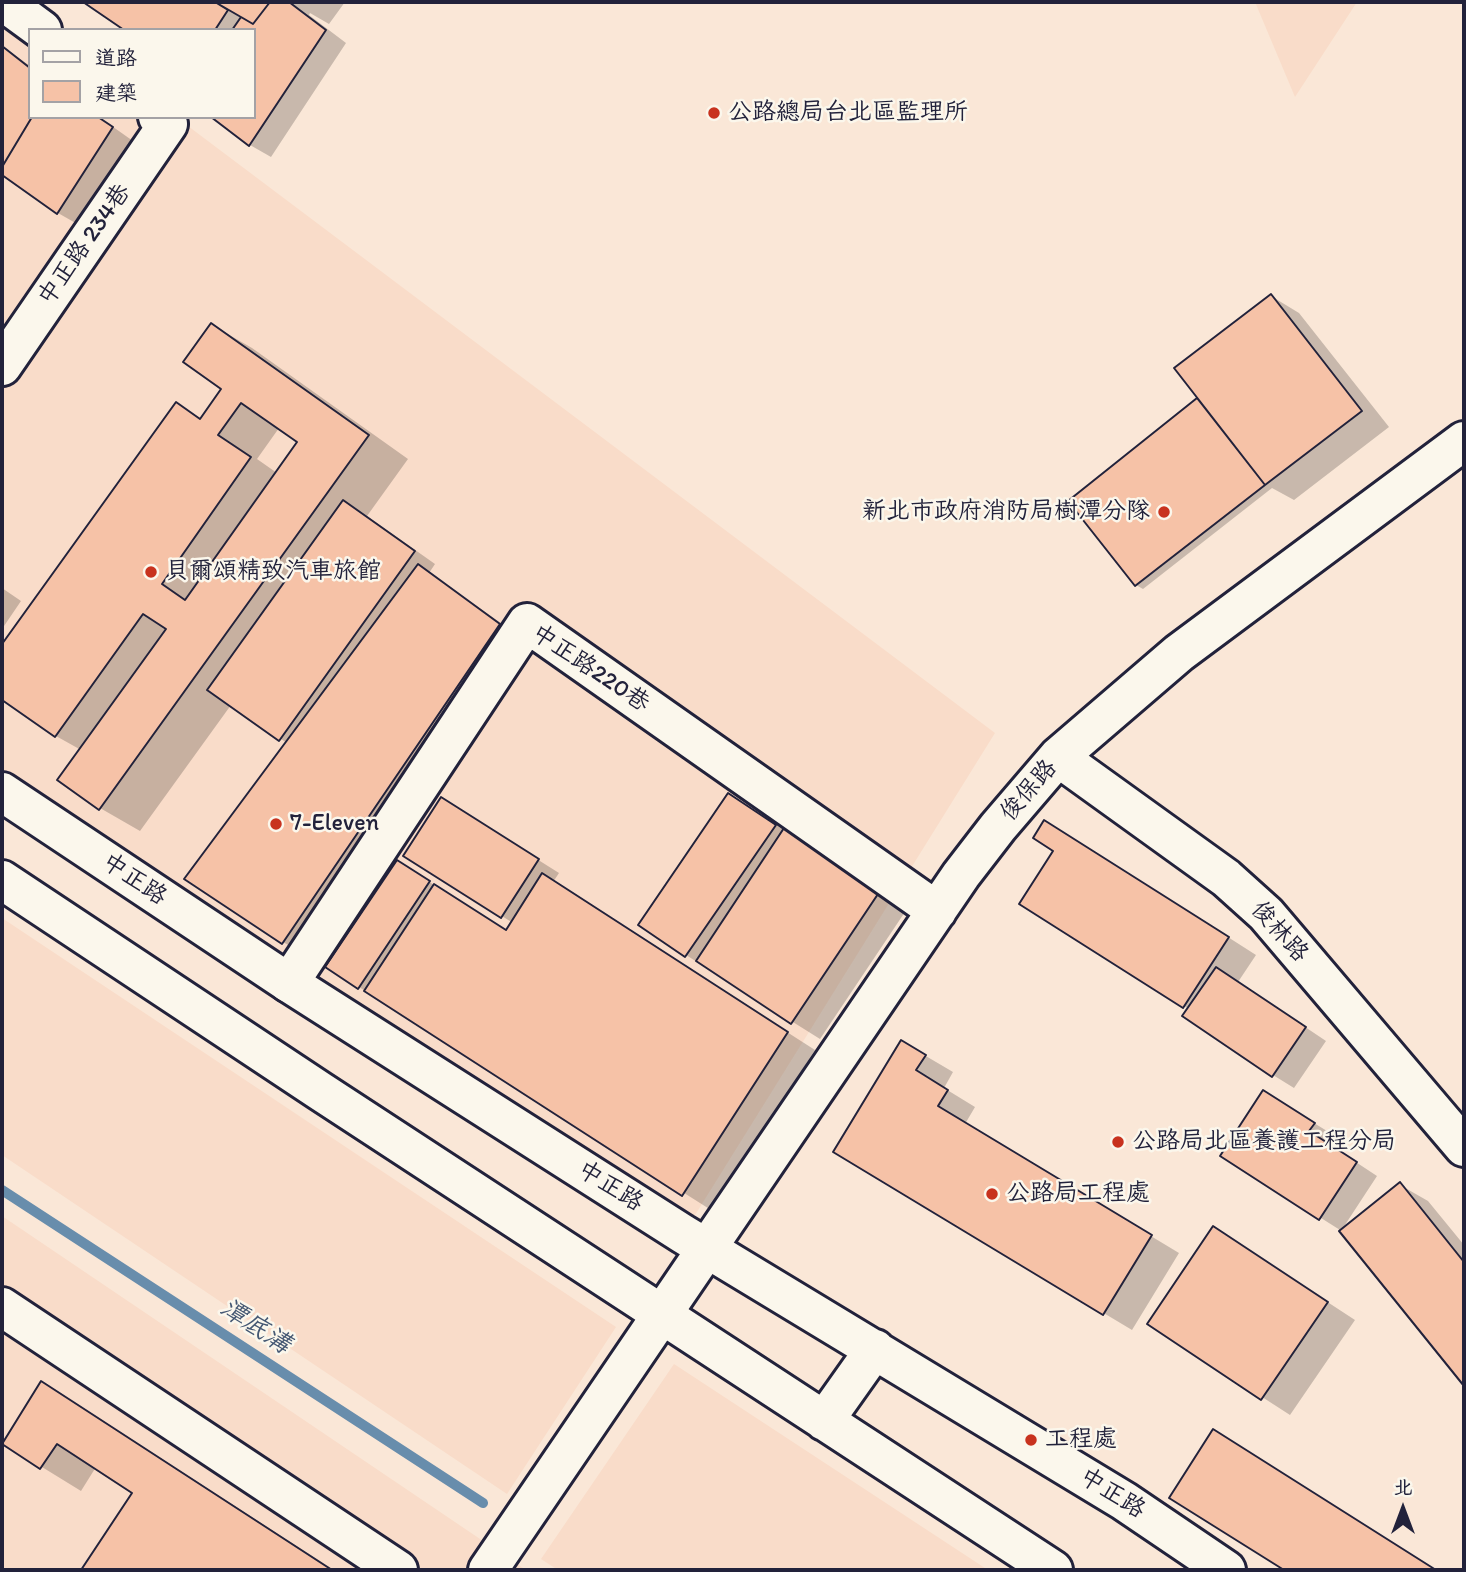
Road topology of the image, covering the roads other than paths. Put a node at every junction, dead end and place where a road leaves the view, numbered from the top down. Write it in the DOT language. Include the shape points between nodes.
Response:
graph roads {
  1 [pos="4,2"];
  2 [pos="39,28"];
  3 [pos="163,121"];
  4 [pos="2,366"];
  5 [pos="1464,441"];
  6 [pos="1058,757"];
  7 [pos="2,792"];
  8 [pos="2,880"];
  9 [pos="937,911"];
  10 [pos="289,983"];
  11 [pos="1464,1147"];
  12 [pos="708,1249"];
  13 [pos="2,1307"];
  14 [pos="662,1314"];
  15 [pos="875,1349"];
  16 [pos="824,1421"];
  17 [pos="398,1570"];
  18 [pos="488,1570"];
  19 [pos="1054,1570"];
  20 [pos="1226,1570"];
  1 -- 2 [label="main road"];
  3 -- 4 [label="main road, 中正路 234巷"];
  5 -- 6 [label="main road, 俊保路" via="1179,653"];
  6 -- 9 [label="main road, 俊保路" via="998,827"];
  6 -- 11 [label="main road, 俊林路" via="1226,878 1266,914"];
  7 -- 10 [label="main road, 中正路"];
  8 -- 14 [label="main road"];
  9 -- 10 [label="main road, 中正路220巷" via="527,623"];
  9 -- 12 [label="main road, 俊保路"];
  10 -- 12 [label="main road, 中正路"];
  12 -- 14 [label="main road, 俊保路"];
  12 -- 15 [label="main road, 中正路"];
  13 -- 17 [label="main road"];
  14 -- 16 [label="main road"];
  14 -- 18 [label="main road, 俊保路"];
  15 -- 16 [label="main road"];
  15 -- 20 [label="main road, 中正路" via="1124,1501"];
  16 -- 19 [label="main road"];
}
